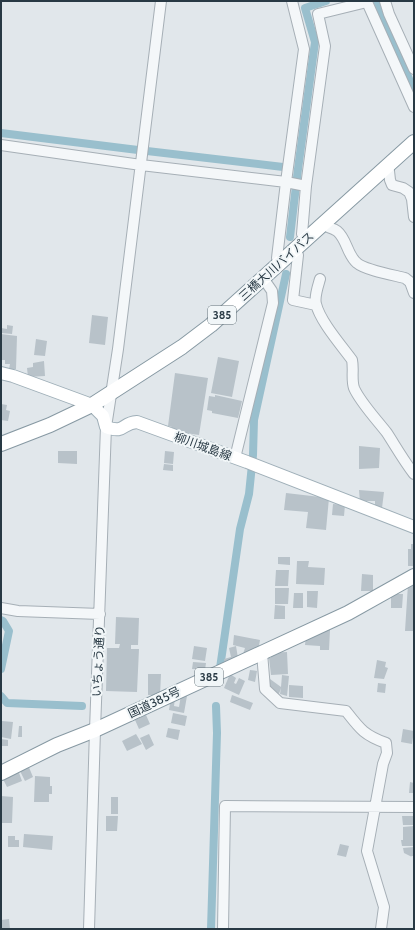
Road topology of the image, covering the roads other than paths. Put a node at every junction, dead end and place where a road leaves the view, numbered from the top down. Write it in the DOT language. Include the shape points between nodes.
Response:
graph roads {
  1 [pos="162,1"];
  2 [pos="292,1"];
  3 [pos="385,1"];
  4 [pos="414,69"];
  5 [pos="414,107"];
  6 [pos="414,142"];
  7 [pos="1,145"];
  8 [pos="141,165"];
  9 [pos="390,171"];
  10 [pos="296,184"];
  11 [pos="414,217"];
  12 [pos="328,227"];
  13 [pos="302,234"];
  14 [pos="298,254"];
  15 [pos="277,258"];
  16 [pos="263,278"];
  17 [pos="320,279"];
  18 [pos="412,280"];
  19 [pos="414,292"];
  20 [pos="316,305"];
  21 [pos="1,373"];
  22 [pos="111,393"];
  23 [pos="92,405"];
  24 [pos="106,427"];
  25 [pos="1,444"];
  26 [pos="235,458"];
  27 [pos="414,474"];
  28 [pos="414,527"];
  29 [pos="414,576"];
  30 [pos="1,608"];
  31 [pos="100,614"];
  32 [pos="262,653"];
  33 [pos="95,730"];
  34 [pos="1,774"];
  35 [pos="376,807"];
  36 [pos="414,807"];
  37 [pos="89,929"];
  38 [pos="223,929"];
  39 [pos="381,929"];
  1 -- 8 [label="street, いちょう通り"];
  2 -- 10 [label="street" via="304,48"];
  3 -- 4 [label="street"];
  5 -- 10 [label="street" via="367,2 318,14 325,46"];
  6 -- 16 [label="highway, 三橋大川バイパス / 385"];
  7 -- 8 [label="street"];
  8 -- 10 [label="street"];
  8 -- 22 [label="street, いちょう通り"];
  9 -- 11 [label="street" via="392,185 410,192"];
  10 -- 13 [label="street"];
  10 -- 15 [label="street"];
  12 -- 18 [label="street" via="337,231 357,263"];
  14 -- 20 [label="street" via="293,300"];
  16 -- 22 [label="highway, 三橋大川バイパス / 385" via="182,347"];
  16 -- 26 [label="street" via="272,291 273,303"];
  17 -- 20 [label="street"];
  18 -- 19 [label="street"];
  20 -- 27 [label="street" via="352,360 353,386 357,394"];
  21 -- 23 [label="main road"];
  22 -- 23 [label="highway, 三橋大川バイパス / 385"];
  22 -- 24 [label="street, いちょう通り"];
  23 -- 24 [label="main road" via="103,416"];
  23 -- 25 [label="highway, 三橋大川バイパス / 385"];
  24 -- 26 [label="main road, 柳川城島線" via="119,430 137,422"];
  24 -- 31 [label="street, いちょう通り"];
  26 -- 28 [label="main road, 柳川城島線"];
  29 -- 32 [label="highway, 国道385号 / 385" via="348,613"];
  30 -- 31 [label="street"];
  31 -- 33 [label="street, いちょう通り"];
  32 -- 33 [label="highway, 国道385号 / 385"];
  32 -- 35 [label="street" via="265,689 280,703 346,711 364,733 386,743 387,753"];
  33 -- 34 [label="highway, 国道385号 / 385" via="56,745"];
  33 -- 37 [label="street, いちょう通り"];
  35 -- 36 [label="street"];
  35 -- 38 [label="street" via="225,806"];
  35 -- 39 [label="street" via="367,851 384,907"];
}
